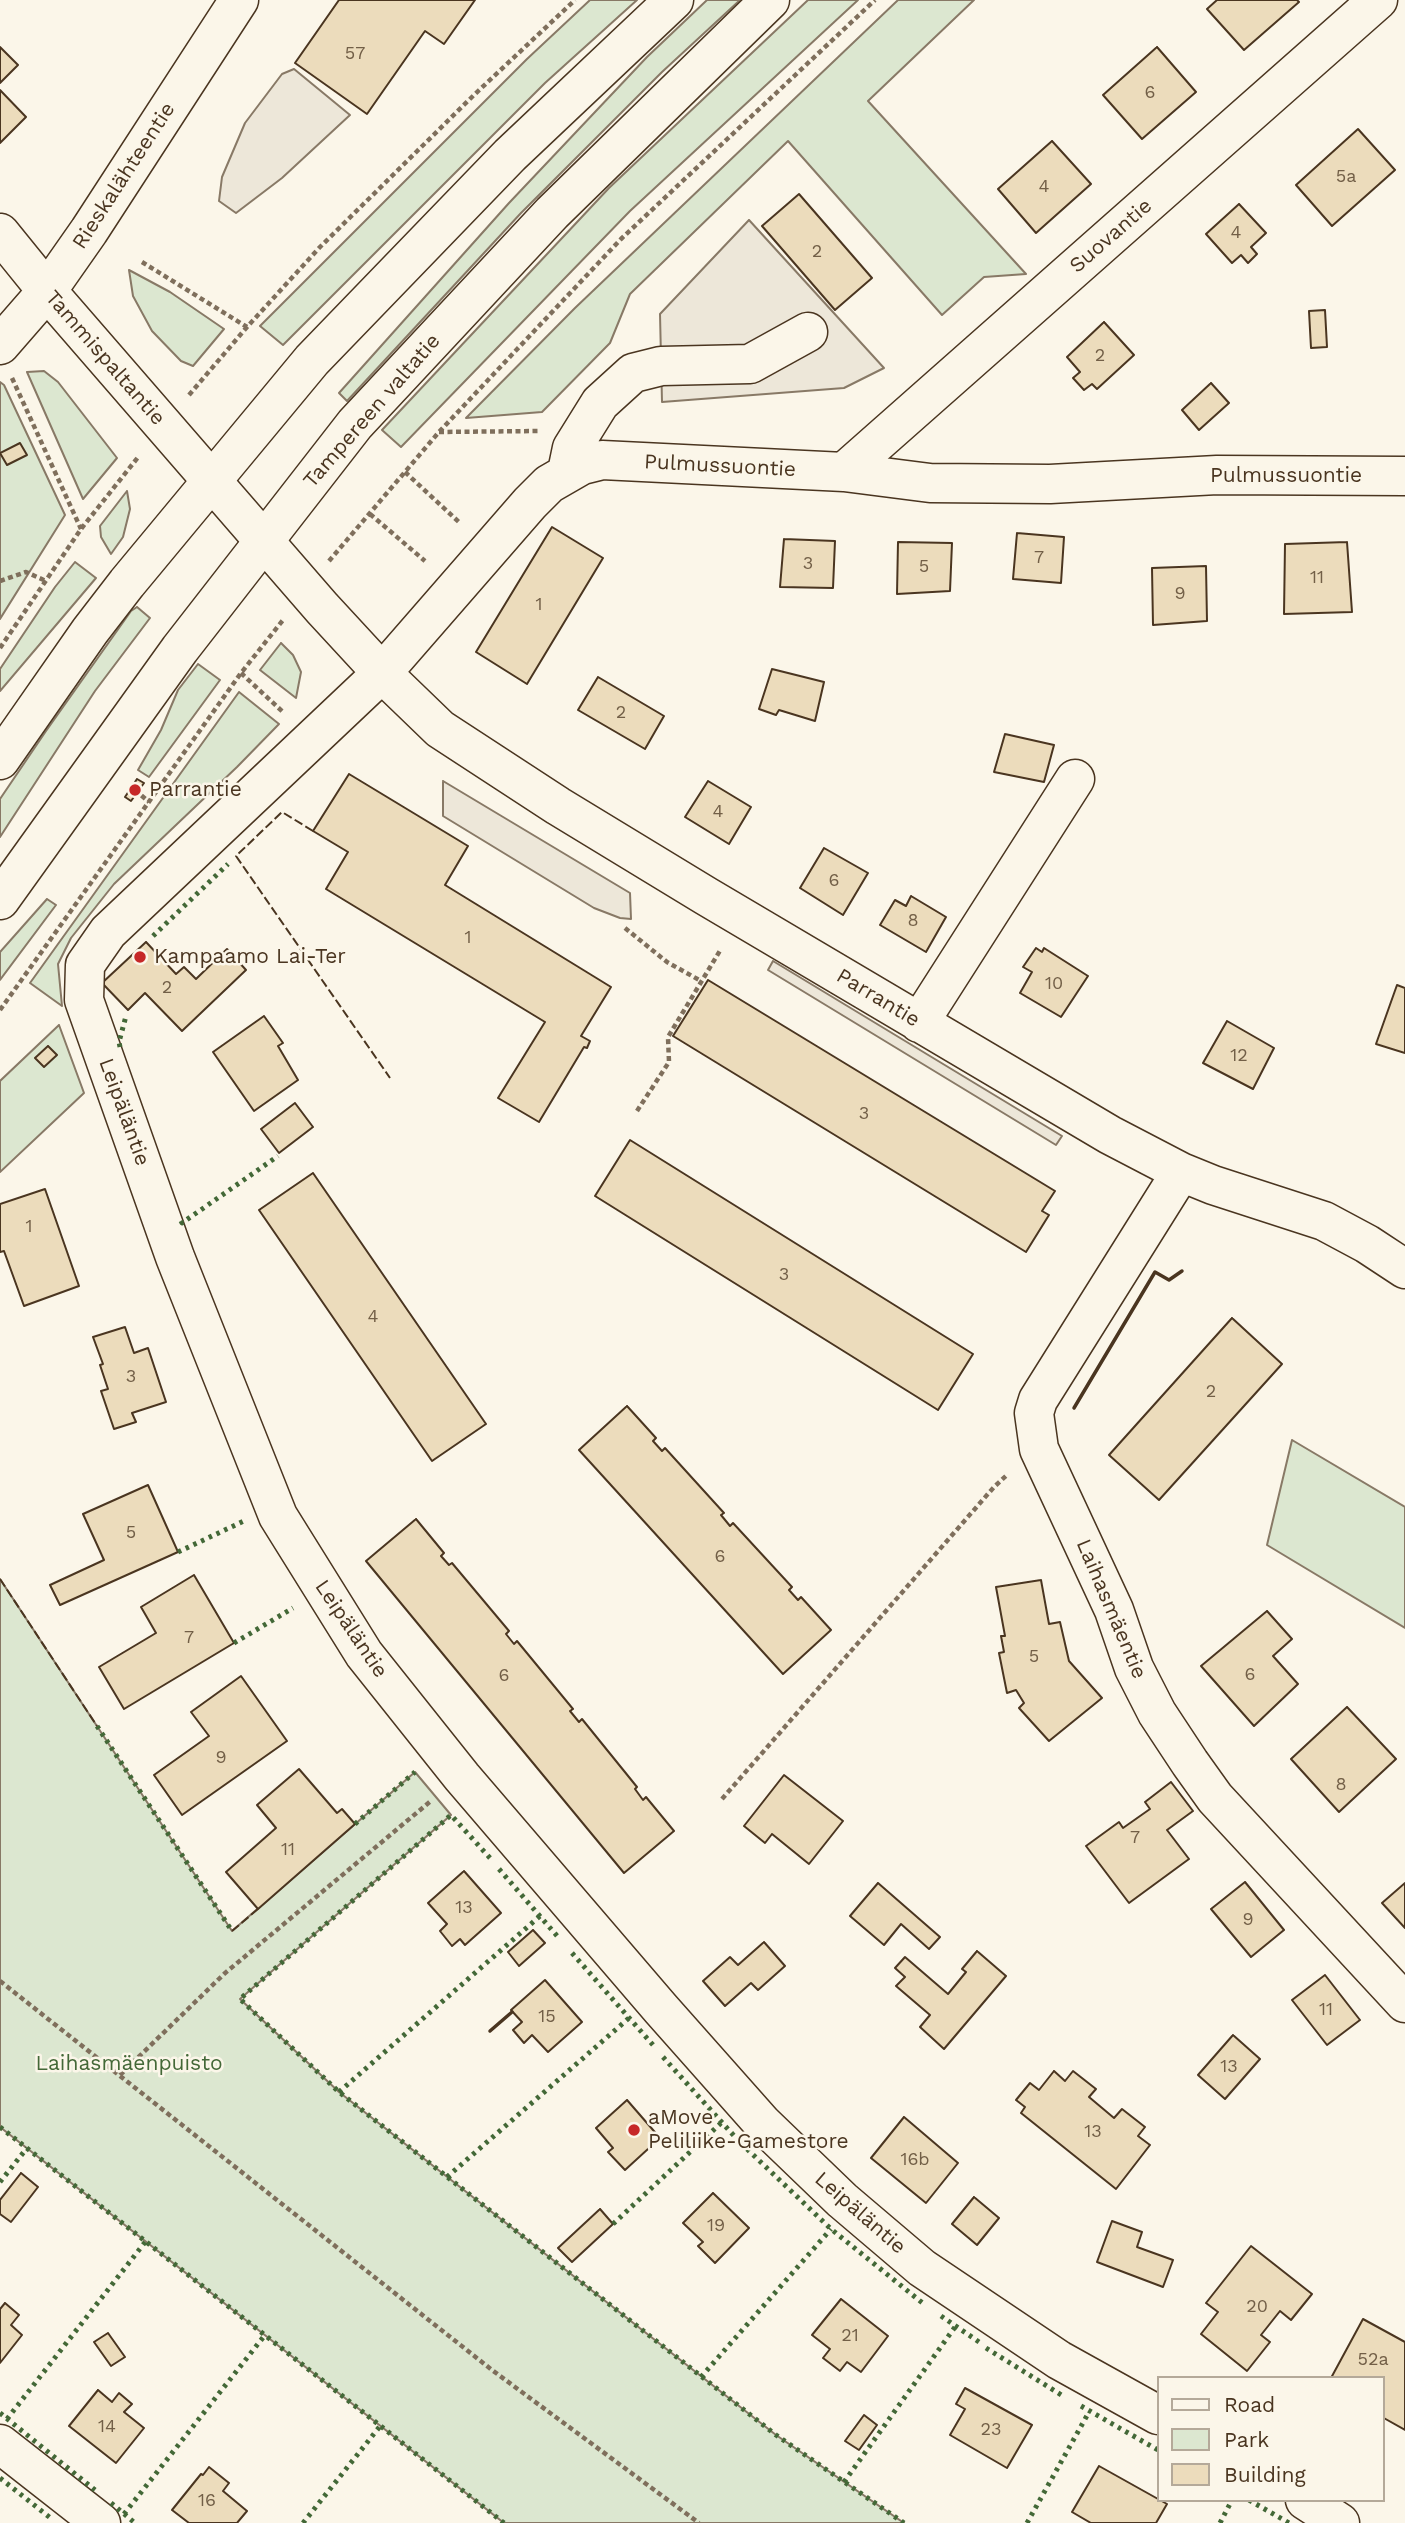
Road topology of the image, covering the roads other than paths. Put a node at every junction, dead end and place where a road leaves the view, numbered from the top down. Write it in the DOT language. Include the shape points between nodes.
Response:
graph roads {
  1 [pos="239,0"];
  2 [pos="674,0"];
  3 [pos="769,0"];
  4 [pos="1378,0"];
  5 [pos="0,233"];
  6 [pos="47,291"];
  7 [pos="808,332"];
  8 [pos="6,361"];
  9 [pos="567,472"];
  10 [pos="844,472"];
  11 [pos="1405,476"];
  12 [pos="212,481"];
  13 [pos="264,541"];
  14 [pos="382,673"];
  15 [pos="0,760"];
  16 [pos="1075,779"];
  17 [pos="0,900"];
  18 [pos="919,1023"];
  19 [pos="1181,1172"];
  20 [pos="1405,1269"];
  21 [pos="1405,2003"];
  22 [pos="1156,2414"];
  23 [pos="0,2444"];
  24 [pos="1308,2502"];
  25 [pos="101,2523"];
  26 [pos="1340,2523"];
  1 -- 6 [label="main road, Rieskalähteentie"];
  2 -- 12 [label="main road" via="417,249 312,360"];
  3 -- 13 [label="main road, Tampereen valtatie" via="524,243 355,424"];
  4 -- 10 [label="main road, Suovantie"];
  5 -- 6 [label="main road, Tammispaltantie"];
  6 -- 8 [label="main road, Rieskalähteentie"];
  6 -- 12 [label="main road, Tammispaltantie"];
  7 -- 9 [label="main road" via="750,364 661,366 633,373 600,403 572,448"];
  9 -- 10 [label="main road, Pulmussuontie" via="602,460"];
  9 -- 14 [label="main road, Pulmussuontie" via="530,503"];
  10 -- 11 [label="main road, Pulmussuontie" via="930,483 1050,484 1217,475"];
  12 -- 13 [label="main road"];
  12 -- 15 [label="main road" via="90,631"];
  13 -- 14 [label="main road"];
  13 -- 17 [label="main road, Tampereen valtatie" via="117,734"];
  14 -- 18 [label="main road, Parrantie" via="440,729 478,756"];
  14 -- 22 [label="main road, Leipäläntie" via="108,932 85,965 83,1000 176,1257 278,1516 364,1654 462,1777 763,2124 922,2268 1059,2360"];
  16 -- 18 [label="main road"];
  18 -- 19 [label="main road, Parrantie"];
  19 -- 20 [label="main road, Parrantie" via="1324,1221"];
  19 -- 21 [label="main road, Laihasmäentie" via="1038,1400 1034,1412 1039,1449 1114,1610 1134,1668 1164,1723 1215,1798"];
  23 -- 25 [label="main road"];
  24 -- 26 [label="main road"];
}
